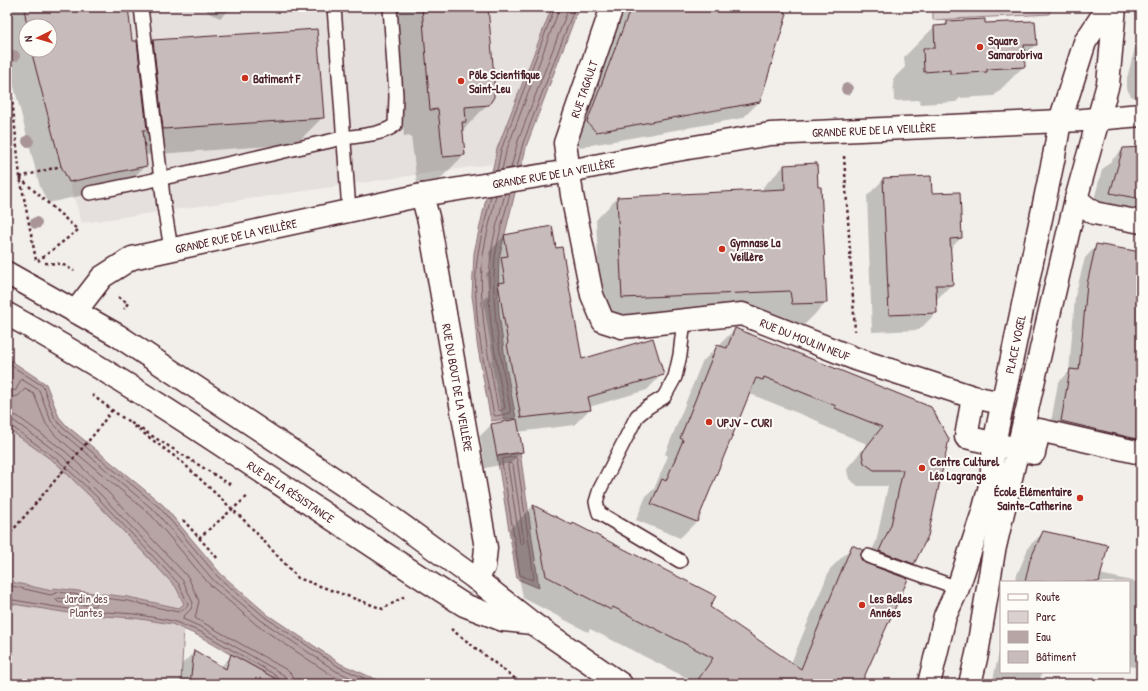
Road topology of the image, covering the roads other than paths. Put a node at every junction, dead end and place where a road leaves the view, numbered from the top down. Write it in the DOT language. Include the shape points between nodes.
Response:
graph roads {
  1 [pos="141,7"];
  2 [pos="334,7"];
  3 [pos="390,7"];
  4 [pos="612,7"];
  5 [pos="1108,7"];
  6 [pos="1115,7"];
  7 [pos="1141,115"];
  8 [pos="1099,118"];
  9 [pos="1060,121"];
  10 [pos="343,137"];
  11 [pos="569,171"];
  12 [pos="161,179"];
  13 [pos="90,193"];
  14 [pos="422,195"];
  15 [pos="1076,200"];
  16 [pos="349,210"];
  17 [pos="1141,222"];
  18 [pos="171,249"];
  19 [pos="7,274"];
  20 [pos="7,281"];
  21 [pos="29,286"];
  22 [pos="75,312"];
  23 [pos="7,314"];
  24 [pos="684,320"];
  25 [pos="603,321"];
  26 [pos="973,397"];
  27 [pos="1002,403"];
  28 [pos="994,444"];
  29 [pos="1018,449"];
  30 [pos="1141,453"];
  31 [pos="868,556"];
  32 [pos="680,561"];
  33 [pos="476,579"];
  34 [pos="958,588"];
  35 [pos="532,623"];
  36 [pos="621,684"];
  37 [pos="929,684"];
  38 [pos="970,684"];
  1 -- 12 [label="lane"];
  2 -- 10 [label="lane"];
  3 -- 10 [label="lane" via="396,96 395,124 387,131"];
  4 -- 11 [label="main road, RUE TAGAULT" via="565,143"];
  5 -- 9 [label="main road, PLACE VOGEL" via="1085,42"];
  6 -- 8 [label="main road" via="1108,84"];
  7 -- 8 [label="main road, GRANDE RUE DE LA VEILLÈRE"];
  8 -- 9 [label="main road, GRANDE RUE DE LA VEILLÈRE"];
  8 -- 15 [label="main road"];
  9 -- 11 [label="main road, GRANDE RUE DE LA VEILLÈRE" via="770,134"];
  9 -- 27 [label="main road, PLACE VOGEL"];
  10 -- 12 [label="lane"];
  10 -- 16 [label="lane"];
  11 -- 14 [label="main road, GRANDE RUE DE LA VEILLÈRE"];
  11 -- 25 [label="main road, RUE TAGAULT" via="592,295"];
  12 -- 13 [label="lane"];
  12 -- 18 [label="lane"];
  14 -- 16 [label="main road, GRANDE RUE DE LA VEILLÈRE"];
  14 -- 33 [label="main road, RUE DU BOUT DE LA VEILLÈRE" via="429,221 486,548 484,567"];
  15 -- 17 [label="main road" via="1094,213"];
  15 -- 29 [label="main road"];
  16 -- 18 [label="main road, GRANDE RUE DE LA VEILLÈRE"];
  18 -- 22 [label="main road, GRANDE RUE DE LA VEILLÈRE" via="132,258 102,277"];
  19 -- 21 [label="main road, RUE DE LA RÉSISTANCE"];
  20 -- 21 [label="lane"];
  21 -- 22 [label="main road, RUE DE LA RÉSISTANCE"];
  22 -- 33 [label="main road, RUE DE LA RÉSISTANCE" via="117,336 378,508"];
  23 -- 35 [label="main road, RUE DE LA RÉSISTANCE" via="56,341 226,448 464,605 503,620"];
  24 -- 25 [label="main road, RUE DU MOULIN NEUF" via="622,327"];
  24 -- 26 [label="main road, RUE DU MOULIN NEUF" via="742,314 856,360"];
  24 -- 32 [label="lane" via="675,377 664,397 637,416 596,502 599,513"];
  26 -- 27 [label="main road, RUE DU MOULIN NEUF"];
  26 -- 28 [label="main road" via="966,437"];
  27 -- 28 [label="main road, PLACE VOGEL"];
  28 -- 29 [label="main road"];
  28 -- 34 [label="main road, PLACE VOGEL" via="990,482 977,533"];
  29 -- 30 [label="main road" via="1034,453 1039,430"];
  29 -- 38 [label="main road" via="994,551"];
  31 -- 34 [label="lane"];
  33 -- 35 [label="main road, RUE DE LA RÉSISTANCE"];
  34 -- 37 [label="main road, PLACE VOGEL" via="945,616"];
  35 -- 36 [label="main road, RUE DE LA RÉSISTANCE"];
}
